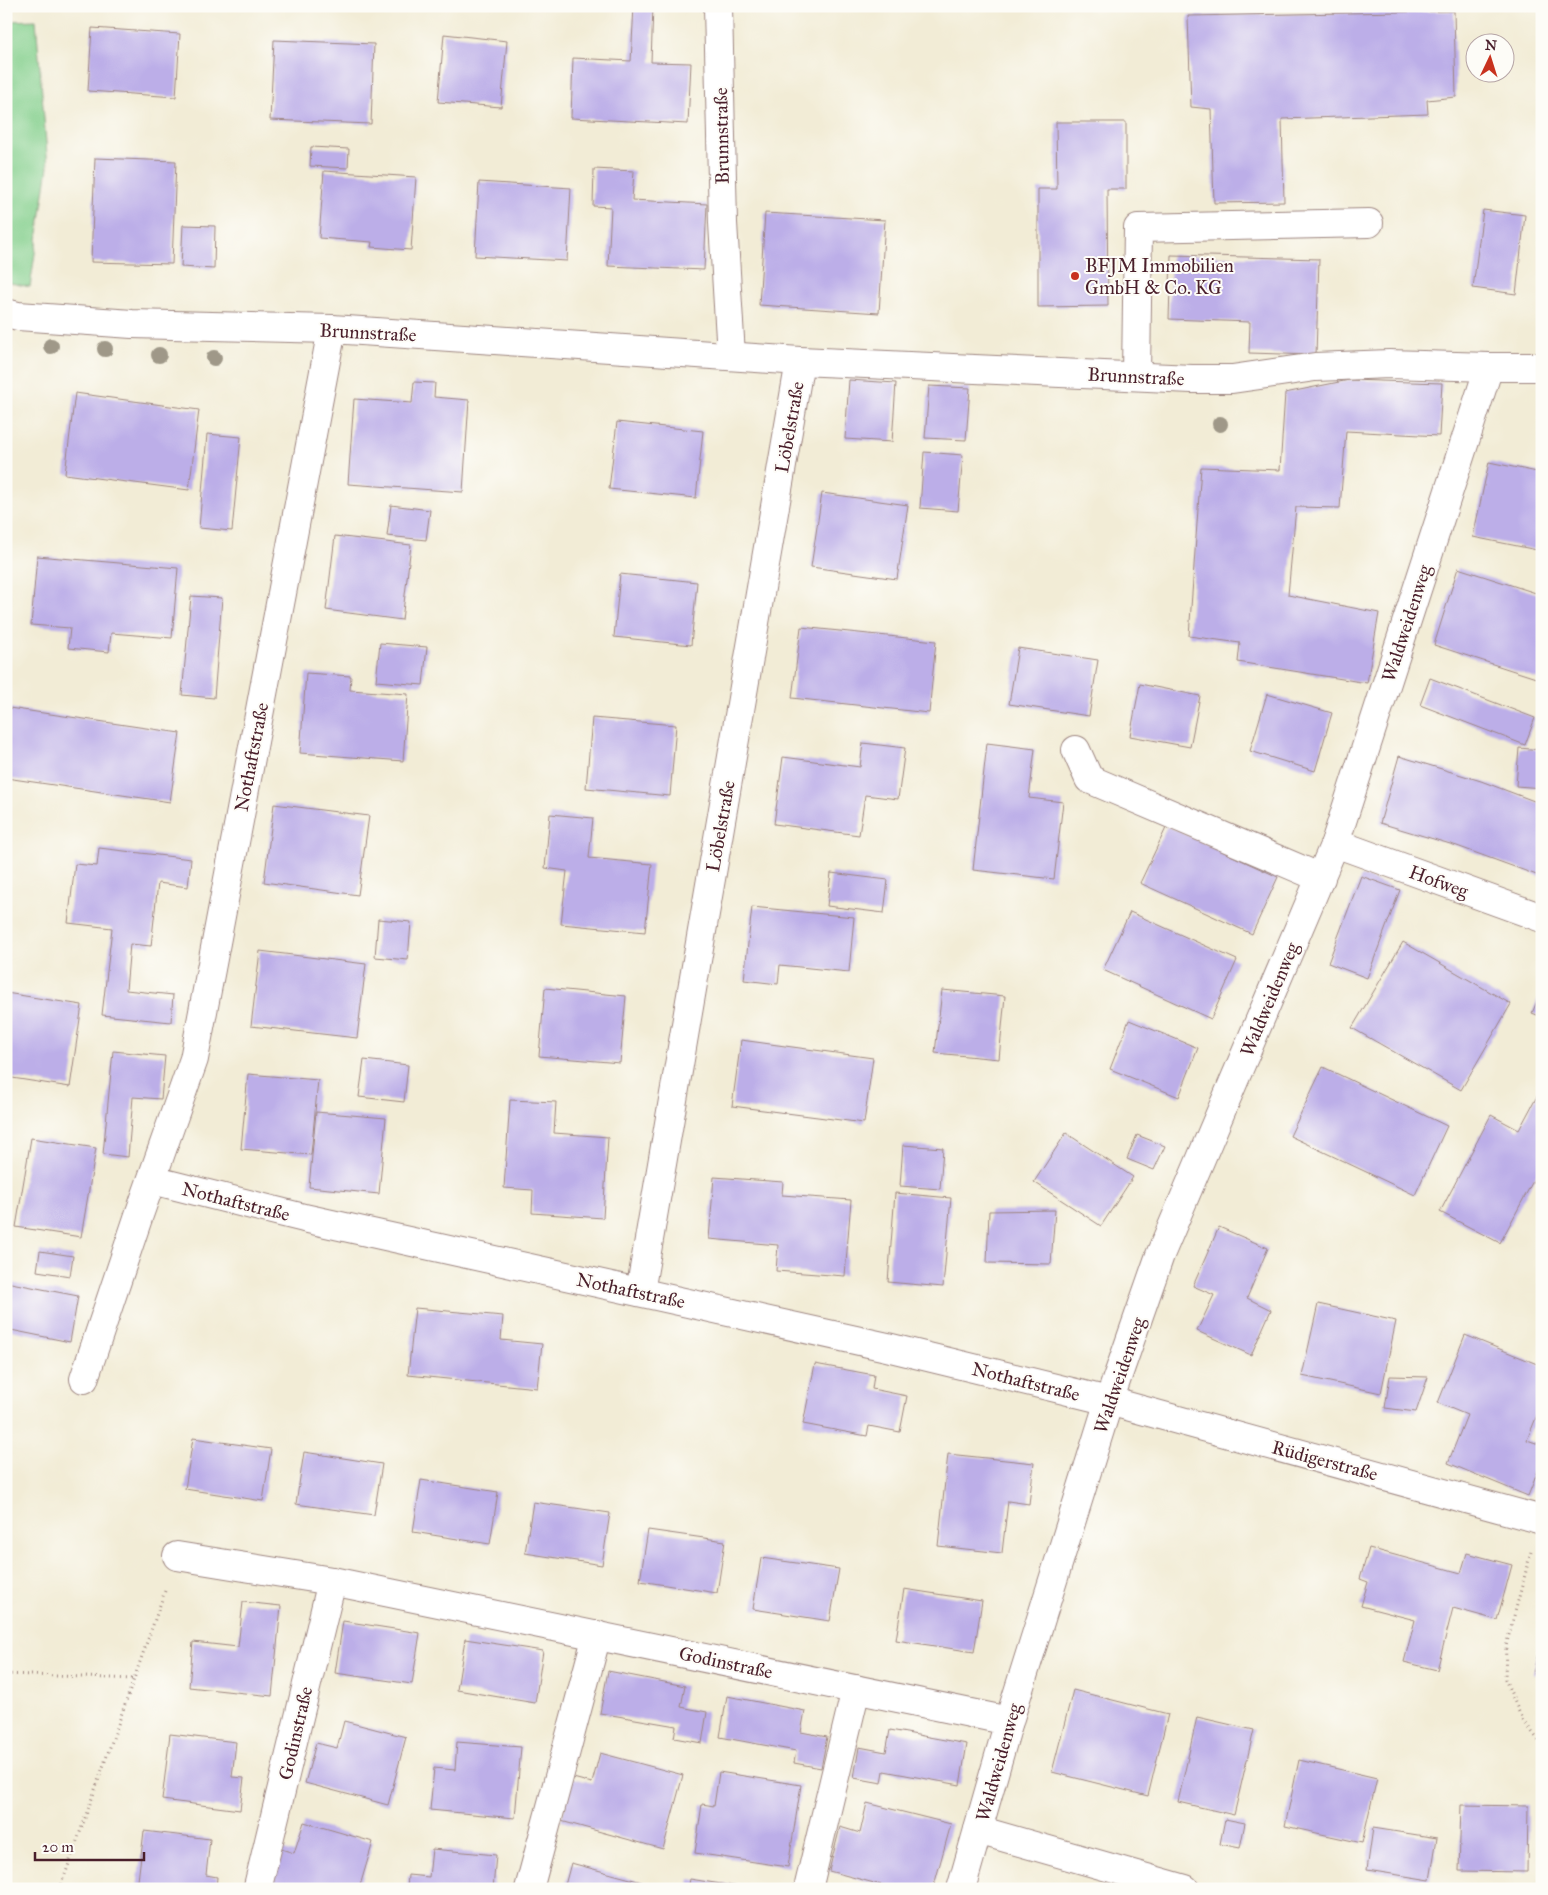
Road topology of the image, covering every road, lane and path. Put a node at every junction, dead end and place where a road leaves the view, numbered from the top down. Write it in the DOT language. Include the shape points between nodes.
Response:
graph roads {
  1 [pos="718,6"];
  2 [pos="1369,223"];
  3 [pos="6,313"];
  4 [pos="332,329"];
  5 [pos="731,355"];
  6 [pos="800,361"];
  7 [pos="1542,367"];
  8 [pos="1489,368"];
  9 [pos="1136,376"];
  10 [pos="1076,750"];
  11 [pos="1335,843"];
  12 [pos="1320,878"];
  13 [pos="1542,918"];
  14 [pos="152,1180"];
  15 [pos="640,1292"];
  16 [pos="84,1379"];
  17 [pos="1109,1401"];
  18 [pos="1541,1520"];
  19 [pos="177,1556"];
  20 [pos="332,1581"];
  21 [pos="597,1635"];
  22 [pos="6,1674"];
  23 [pos="135,1679"];
  24 [pos="856,1688"];
  25 [pos="1010,1721"];
  26 [pos="1542,1745"];
  27 [pos="978,1830"];
  28 [pos="258,1886"];
  29 [pos="60,1889"];
  30 [pos="529,1889"];
  31 [pos="808,1889"];
  32 [pos="961,1889"];
  33 [pos="1185,1889"];
  1 -- 5 [label="street, Brunnstraße" via="723,214"];
  2 -- 9 [label="street" via="1138,228"];
  3 -- 4 [label="street, Brunnstraße" via="132,324"];
  4 -- 5 [label="street, Brunnstraße"];
  4 -- 14 [label="street, Nothaftstraße" via="194,1060"];
  5 -- 6 [label="street, Brunnstraße"];
  6 -- 9 [label="street, Brunnstraße"];
  6 -- 15 [label="street, Löbelstraße"];
  7 -- 8 [label="street, Brunnstraße"];
  8 -- 9 [label="street, Brunnstraße" via="1388,364 1315,368 1232,379"];
  8 -- 11 [label="street, Waldweidenweg"];
  10 -- 12 [label="street" via="1089,779"];
  11 -- 12 [label="street, Waldweidenweg"];
  11 -- 13 [label="street, Hofweg"];
  12 -- 17 [label="street, Waldweidenweg" via="1160,1255"];
  14 -- 15 [label="street, Nothaftstraße" via="304,1218"];
  14 -- 16 [label="street, Nothaftstraße"];
  15 -- 17 [label="street, Nothaftstraße"];
  17 -- 18 [label="street, Rüdigerstraße"];
  17 -- 25 [label="street, Waldweidenweg"];
  18 -- 26 [label="path" via="1506,1646 1504,1679 1522,1719"];
  19 -- 20 [label="street, Godinstraße"];
  19 -- 23 [label="path"];
  20 -- 21 [label="street, Godinstraße"];
  20 -- 28 [label="street, Godinstraße"];
  21 -- 24 [label="street, Godinstraße"];
  21 -- 30 [label="street"];
  22 -- 23 [label="path"];
  23 -- 29 [label="path"];
  24 -- 25 [label="street, Godinstraße"];
  24 -- 31 [label="street"];
  25 -- 27 [label="street, Waldweidenweg"];
  27 -- 32 [label="street, Waldweidenweg"];
  27 -- 33 [label="street"];
}
